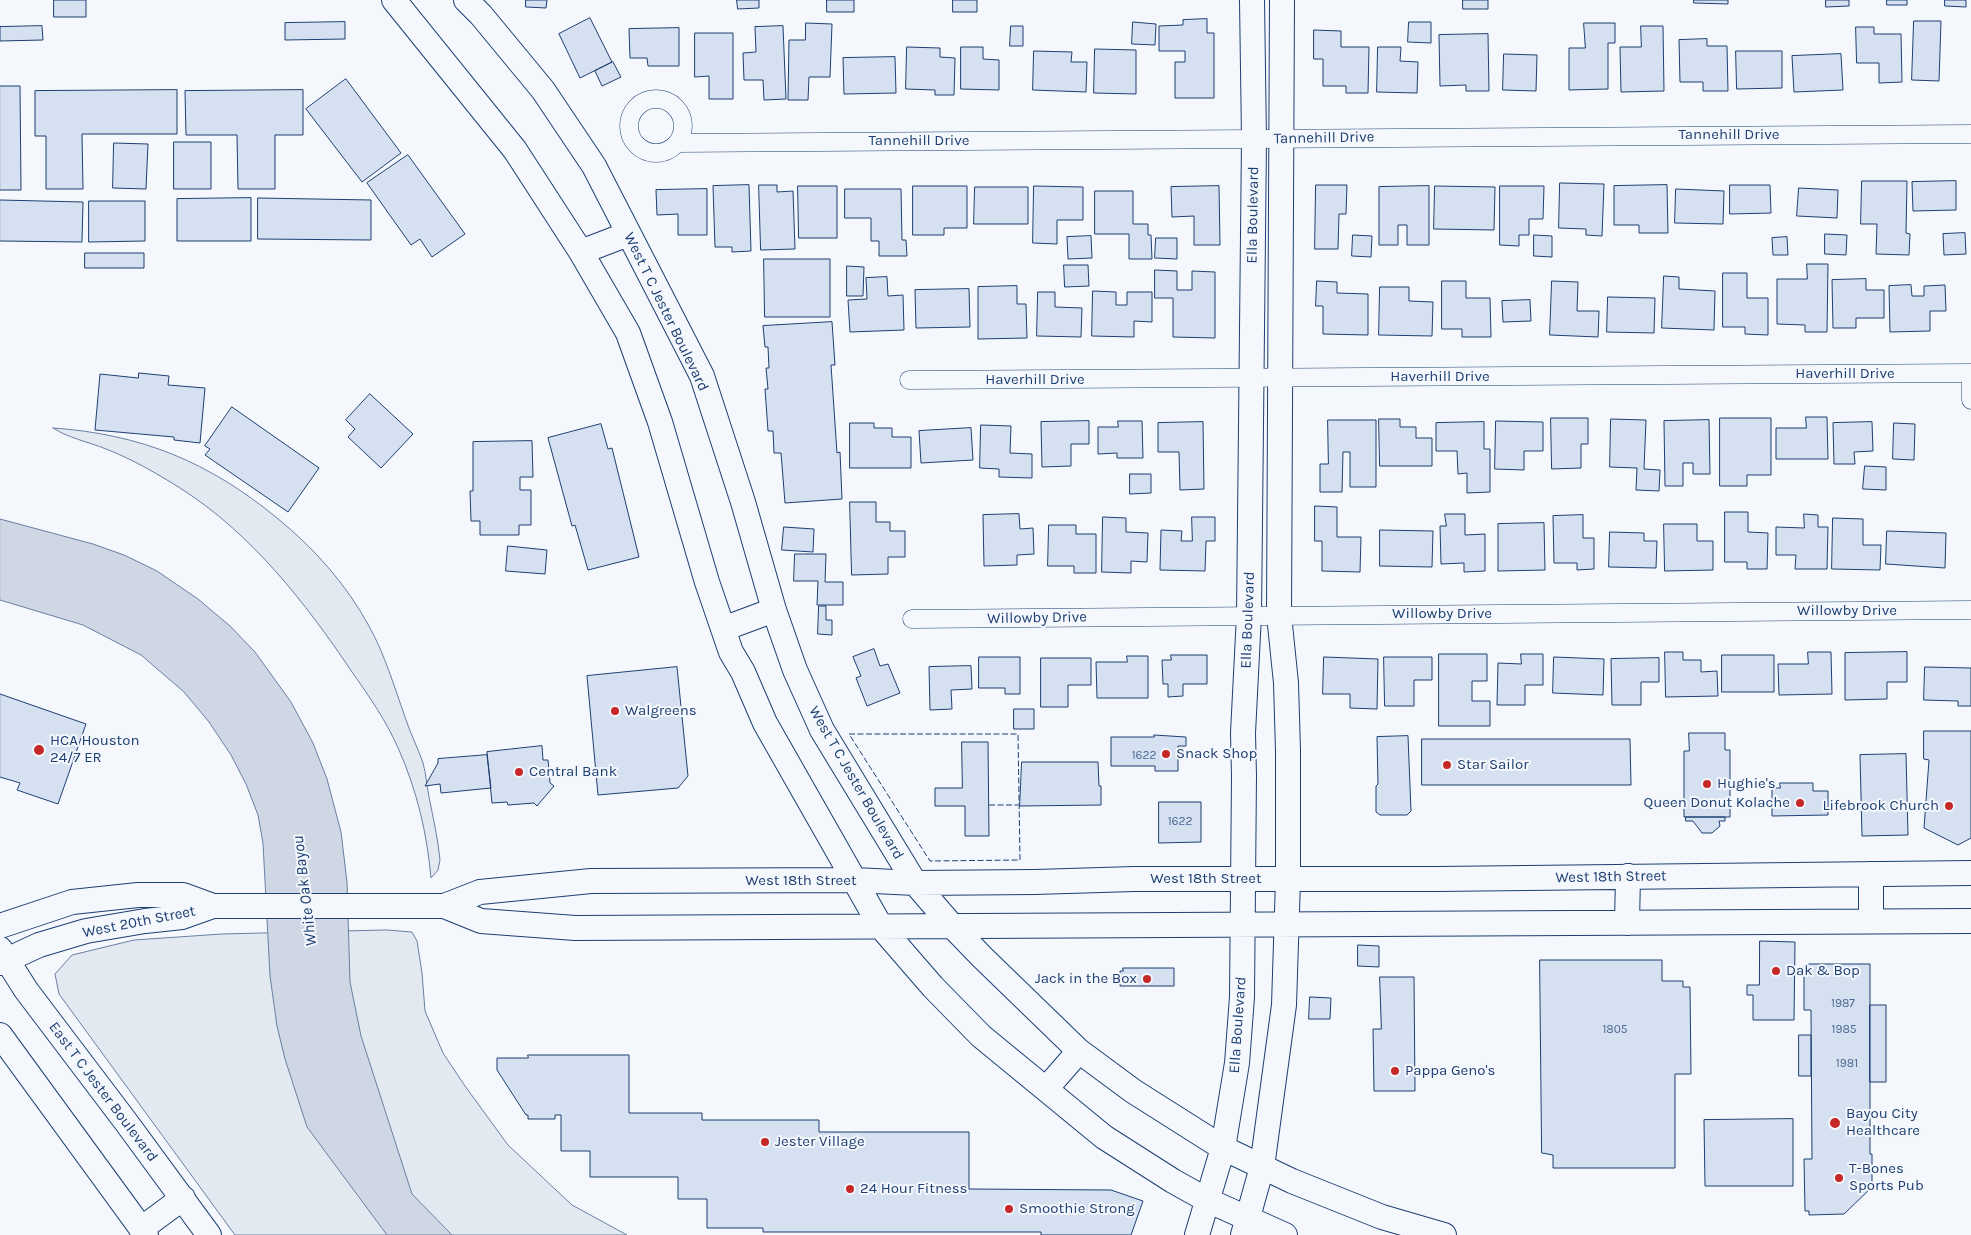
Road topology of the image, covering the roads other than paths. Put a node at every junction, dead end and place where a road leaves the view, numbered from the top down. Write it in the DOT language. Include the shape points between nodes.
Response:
graph roads {
  1 [pos="394,0"];
  2 [pos="466,0"];
  3 [pos="1252,0"];
  4 [pos="1282,0"];
  5 [pos="1971,134"];
  6 [pos="1281,138"];
  7 [pos="1254,139"];
  8 [pos="677,143"];
  9 [pos="628,234"];
  10 [pos="582,252"];
  11 [pos="1971,373"];
  12 [pos="1251,378"];
  13 [pos="1279,378"];
  14 [pos="909,380"];
  15 [pos="1971,400"];
  16 [pos="774,610"];
  17 [pos="1971,610"];
  18 [pos="1249,615"];
  19 [pos="1279,615"];
  20 [pos="912,619"];
  21 [pos="723,629"];
  22 [pos="1971,873"];
  23 [pos="1871,874"];
  24 [pos="1628,876"];
  25 [pos="1243,879"];
  26 [pos="854,880"];
  27 [pos="1288,880"];
  28 [pos="915,883"];
  29 [pos="219,906"];
  30 [pos="444,906"];
  31 [pos="1871,921"];
  32 [pos="1971,921"];
  33 [pos="1242,923"];
  34 [pos="1627,923"];
  35 [pos="1287,924"];
  36 [pos="0,926"];
  37 [pos="881,927"];
  38 [pos="953,927"];
  39 [pos="2,957"];
  40 [pos="0,1035"];
  41 [pos="1079,1051"];
  42 [pos="1046,1089"];
  43 [pos="1223,1148"];
  44 [pos="1262,1167"];
  45 [pos="183,1198"];
  46 [pos="1207,1200"];
  47 [pos="1245,1227"];
  48 [pos="144,1232"];
  49 [pos="209,1235"];
  50 [pos="1197,1235"];
  51 [pos="1285,1235"];
  52 [pos="1444,1235"];
  1 -- 10 [label="main road" via="515,150"];
  2 -- 9 [label="main road, West T C Jester Boulevard" via="542,90 594,166"];
  3 -- 7 [label="main road, Ella Boulevard"];
  4 -- 6 [label="main road, Ella Boulevard"];
  5 -- 6 [label="street, Tannehill Drive"];
  6 -- 7 [label="street, Tannehill Drive"];
  6 -- 13 [label="main road, Ella Boulevard"];
  7 -- 8 [label="street, Tannehill Drive"];
  7 -- 12 [label="main road, Ella Boulevard"];
  9 -- 10 [label="main road"];
  9 -- 16 [label="main road, West T C Jester Boulevard" via="702,376"];
  10 -- 21 [label="main road" via="628,333 660,422"];
  11 -- 13 [label="street, Haverhill Drive"];
  11 -- 15 [label="street"];
  12 -- 13 [label="street, Haverhill Drive"];
  12 -- 14 [label="street, Haverhill Drive"];
  12 -- 18 [label="main road, Ella Boulevard"];
  13 -- 19 [label="main road, Ella Boulevard"];
  16 -- 21 [label="main road"];
  16 -- 28 [label="main road, West T C Jester Boulevard" via="795,670 822,730"];
  17 -- 19 [label="street, Willowby Drive"];
  18 -- 19 [label="street, Willowby Drive"];
  18 -- 20 [label="street, Willowby Drive"];
  18 -- 25 [label="main road, Ella Boulevard" via="1243,733"];
  19 -- 27 [label="main road, Ella Boulevard" via="1286,683"];
  21 -- 26 [label="main road" via="730,652 743,672 764,723"];
  22 -- 23 [label="main road, West 18th Street"];
  23 -- 24 [label="main road, West 18th Street"];
  23 -- 31 [label="main road"];
  24 -- 27 [label="main road, West 18th Street"];
  24 -- 34 [label="main road"];
  25 -- 27 [label="main road, West 18th Street"];
  25 -- 28 [label="main road, West 18th Street"];
  25 -- 33 [label="main road, Ella Boulevard"];
  26 -- 28 [label="main road, West 18th Street"];
  26 -- 30 [label="main road, West 18th Street" via="590,881 480,892"];
  26 -- 37 [label="main road"];
  27 -- 35 [label="main road, Ella Boulevard"];
  28 -- 38 [label="main road, West T C Jester Boulevard"];
  29 -- 30 [label="main road, West 18th Street"];
  29 -- 36 [label="main road, West 20th Street" via="183,895 138,895 72,902"];
  29 -- 39 [label="main road, West 20th Street" via="182,917 86,931"];
  30 -- 37 [label="main road, West 18th Street" via="481,921 575,928"];
  31 -- 32 [label="main road, West 18th Street"];
  31 -- 34 [label="main road, West 18th Street"];
  33 -- 35 [label="main road, West 18th Street"];
  33 -- 38 [label="main road, West 18th Street"];
  33 -- 43 [label="main road, Ella Boulevard" via="1242,998 1237,1063"];
  34 -- 35 [label="main road, West 18th Street"];
  35 -- 44 [label="main road, Ella Boulevard" via="1284,1005"];
  37 -- 38 [label="main road, West 18th Street"];
  37 -- 42 [label="main road" via="981,1036"];
  38 -- 41 [label="main road, West T C Jester Boulevard"];
  39 -- 45 [label="main road, East T C Jester Boulevard"];
  40 -- 48 [label="main road"];
  41 -- 42 [label="main road"];
  41 -- 43 [label="main road, West T C Jester Boulevard" via="1132,1091"];
  42 -- 46 [label="main road" via="1104,1137"];
  43 -- 44 [label="main road, West T C Jester Boulevard"];
  43 -- 46 [label="main road, Ella Boulevard"];
  44 -- 47 [label="main road, Ella Boulevard"];
  44 -- 52 [label="main road, West T C Jester Boulevard" via="1334,1200"];
  45 -- 48 [label="main road"];
  45 -- 49 [label="main road, East T C Jester Boulevard"];
  46 -- 47 [label="main road"];
  46 -- 50 [label="main road, Ella Boulevard"];
  47 -- 51 [label="main road"];
}
